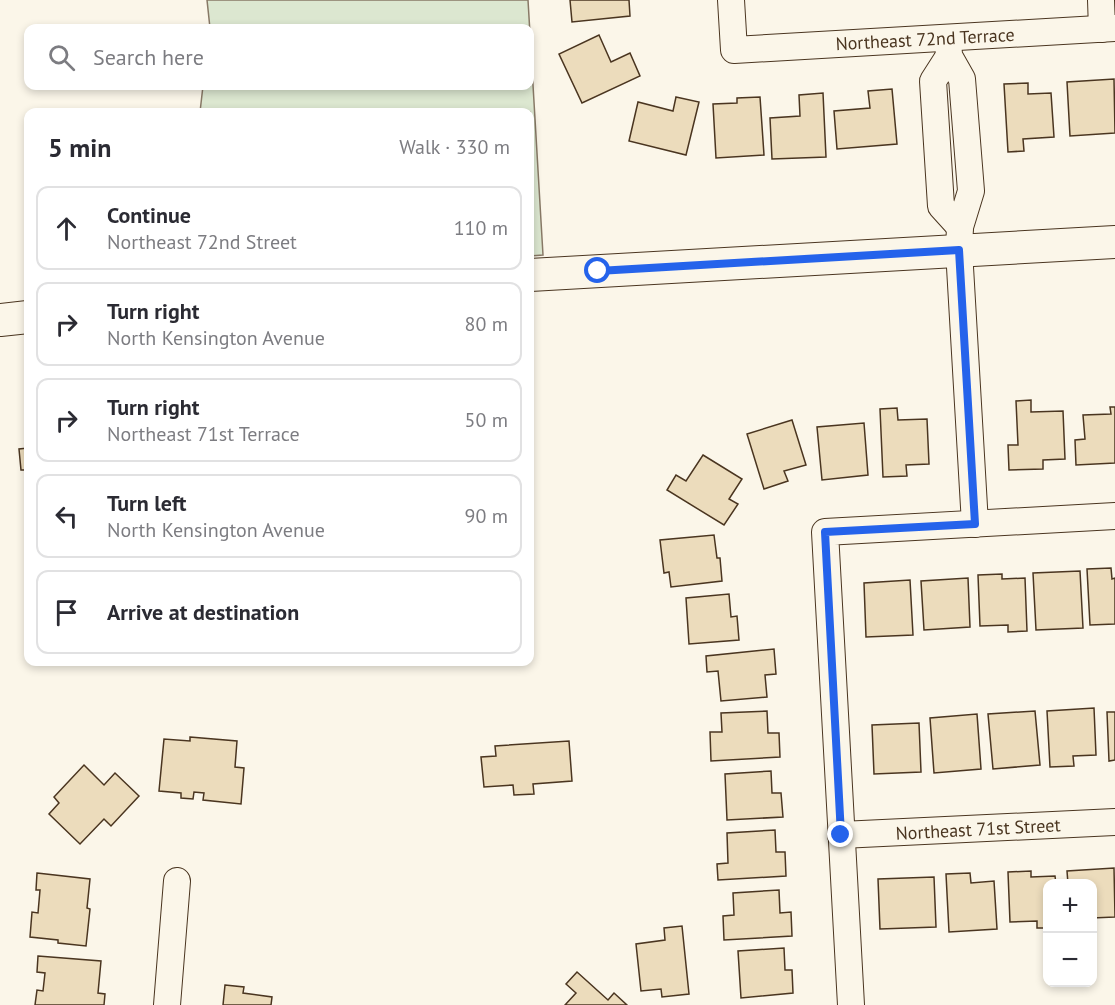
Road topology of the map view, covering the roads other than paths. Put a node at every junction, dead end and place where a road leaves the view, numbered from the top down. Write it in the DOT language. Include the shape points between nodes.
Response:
graph roads {
  1 [pos="731,0"];
  2 [pos="1101,0"];
  3 [pos="1109,28"];
  4 [pos="949,47"];
  5 [pos="959,239"];
  6 [pos="1115,242"];
  7 [pos="534,275"];
  8 [pos="24,317"];
  9 [pos="0,320"];
  10 [pos="1115,516"];
  11 [pos="975,524"];
  12 [pos="1115,822"];
  13 [pos="841,835"];
  14 [pos="177,881"];
  15 [pos="167,1005"];
  16 [pos="851,1005"];
  1 -- 4 [label="street, Northeast 72nd Terrace" via="734,50"];
  2 -- 3 [label="street"];
  3 -- 4 [label="street, Northeast 72nd Terrace"];
  4 -- 5 [label="street" via="962,79 971,191"];
  5 -- 6 [label="main road"];
  5 -- 7 [label="main road"];
  5 -- 11 [label="street"];
  8 -- 9 [label="main road"];
  10 -- 11 [label="street"];
  11 -- 13 [label="street" via="825,532"];
  12 -- 13 [label="street, Northeast 71st Street"];
  13 -- 16 [label="street"];
  14 -- 15 [label="street"];
}
